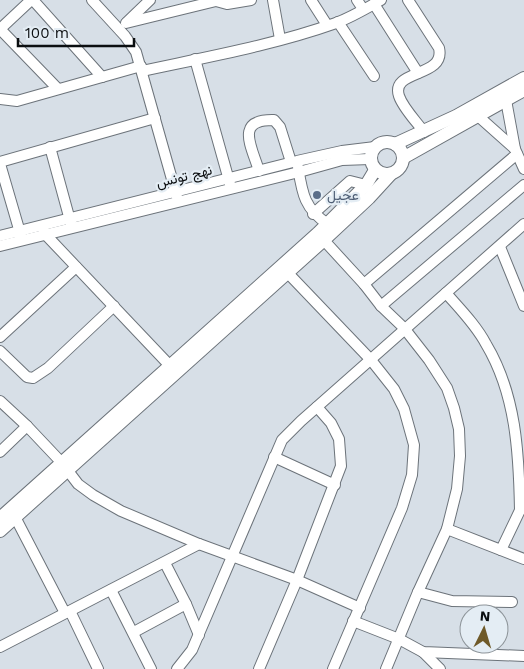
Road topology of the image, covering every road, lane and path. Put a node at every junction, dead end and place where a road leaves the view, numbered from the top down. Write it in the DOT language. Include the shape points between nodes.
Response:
graph roads {
  1 [pos="32,0"];
  2 [pos="92,0"];
  3 [pos="150,0"];
  4 [pos="251,0"];
  5 [pos="273,0"];
  6 [pos="311,0"];
  7 [pos="408,0"];
  8 [pos="216,1"];
  9 [pos="377,2"];
  10 [pos="360,5"];
  11 [pos="338,22"];
  12 [pos="327,25"];
  13 [pos="122,26"];
  14 [pos="280,39"];
  15 [pos="195,60"];
  16 [pos="142,69"];
  17 [pos="418,73"];
  18 [pos="374,76"];
  19 [pos="102,77"];
  20 [pos="524,78"];
  21 [pos="58,90"];
  22 [pos="524,90"];
  23 [pos="1,98"];
  24 [pos="506,100"];
  25 [pos="478,116"];
  26 [pos="155,118"];
  27 [pos="424,132"];
  28 [pos="395,144"];
  29 [pos="50,147"];
  30 [pos="516,151"];
  31 [pos="403,158"];
  32 [pos="373,159"];
  33 [pos="294,161"];
  34 [pos="0,164"];
  35 [pos="524,169"];
  36 [pos="259,171"];
  37 [pos="299,172"];
  38 [pos="391,174"];
  39 [pos="230,184"];
  40 [pos="366,185"];
  41 [pos="524,185"];
  42 [pos="177,197"];
  43 [pos="313,214"];
  44 [pos="70,223"];
  45 [pos="328,224"];
  46 [pos="524,224"];
  47 [pos="44,230"];
  48 [pos="21,235"];
  49 [pos="0,236"];
  50 [pos="321,237"];
  51 [pos="0,246"];
  52 [pos="500,247"];
  53 [pos="76,267"];
  54 [pos="284,269"];
  55 [pos="364,284"];
  56 [pos="446,293"];
  57 [pos="114,306"];
  58 [pos="381,306"];
  59 [pos="524,306"];
  60 [pos="404,328"];
  61 [pos="0,337"];
  62 [pos="0,351"];
  63 [pos="371,360"];
  64 [pos="173,369"];
  65 [pos="0,401"];
  66 [pos="317,407"];
  67 [pos="27,426"];
  68 [pos="0,452"];
  69 [pos="274,457"];
  70 [pos="65,466"];
  71 [pos="522,472"];
  72 [pos="335,485"];
  73 [pos="522,507"];
  74 [pos="13,514"];
  75 [pos="0,518"];
  76 [pos="447,528"];
  77 [pos="0,531"];
  78 [pos="199,544"];
  79 [pos="501,550"];
  80 [pos="233,556"];
  81 [pos="524,559"];
  82 [pos="165,562"];
  83 [pos="297,580"];
  84 [pos="112,590"];
  85 [pos="418,592"];
  86 [pos="512,602"];
  87 [pos="186,604"];
  88 [pos="360,608"];
  89 [pos="67,612"];
  90 [pos="353,621"];
  91 [pos="134,632"];
  92 [pos="199,635"];
  93 [pos="399,639"];
  94 [pos="0,647"];
  95 [pos="422,652"];
  96 [pos="524,656"];
  97 [pos="98,669"];
  98 [pos="151,669"];
  99 [pos="177,669"];
  100 [pos="259,669"];
  101 [pos="333,669"];
  102 [pos="386,669"];
  103 [pos="440,669"];
  1 -- 19 [label="street"];
  1 -- 21 [label="street" via="0,29"];
  2 -- 13 [label="street"];
  3 -- 13 [label="street"];
  4 -- 8 [label="street" via="227,4"];
  5 -- 14 [label="street"];
  6 -- 12 [label="street"];
  7 -- 17 [label="street" via="439,48 440,55 434,66"];
  8 -- 13 [label="street"];
  9 -- 10 [label="street"];
  9 -- 17 [label="street"];
  10 -- 11 [label="street"];
  11 -- 12 [label="street"];
  11 -- 18 [label="street"];
  12 -- 14 [label="street"];
  13 -- 16 [label="street"];
  14 -- 15 [label="street"];
  15 -- 16 [label="street"];
  15 -- 39 [label="street"];
  16 -- 19 [label="street"];
  16 -- 26 [label="street"];
  17 -- 27 [label="street" via="401,82 399,95"];
  19 -- 21 [label="street"];
  20 -- 27 [label="main road"];
  21 -- 23 [label="street" via="17,101"];
  22 -- 24 [label="main road"];
  24 -- 25 [label="main road"];
  24 -- 30 [label="street"];
  25 -- 30 [label="street"];
  25 -- 31 [label="main road"];
  26 -- 29 [label="street"];
  26 -- 42 [label="street"];
  27 -- 28 [label="main road"];
  28 -- 31 [label="main road"];
  28 -- 32 [label="main road" via="382,142"];
  29 -- 34 [label="street"];
  29 -- 44 [label="street"];
  30 -- 35 [label="street"];
  30 -- 55 [label="street"];
  31 -- 38 [label="main road" via="401,166"];
  32 -- 33 [label="street, نهج تونس" via="342,151"];
  32 -- 37 [label="street, نهج تونس" via="342,160"];
  32 -- 38 [label="main road" via="383,174"];
  32 -- 40 [label="main road"];
  33 -- 36 [label="street, نهج تونس"];
  33 -- 36 [label="street" via="274,120 255,123 248,136"];
  33 -- 37 [label="street"];
  34 -- 48 [label="street"];
  36 -- 39 [label="street, نهج تونس"];
  37 -- 39 [label="street, نهج تونس"];
  37 -- 43 [label="street" via="302,194"];
  38 -- 50 [label="main road" via="369,198"];
  39 -- 42 [label="street, نهج تونس"];
  40 -- 43 [label="street" via="350,181"];
  40 -- 45 [label="main road"];
  41 -- 58 [label="street"];
  42 -- 44 [label="street, نهج تونس"];
  43 -- 45 [label="street"];
  44 -- 47 [label="street, نهج تونس"];
  45 -- 50 [label="main road"];
  46 -- 52 [label="street"];
  47 -- 48 [label="street, نهج تونس"];
  47 -- 53 [label="street"];
  48 -- 49 [label="street, نهج تونس"];
  48 -- 51 [label="street, نهج تونس"];
  50 -- 54 [label="main road"];
  50 -- 55 [label="street"];
  52 -- 56 [label="street"];
  52 -- 59 [label="street"];
  53 -- 57 [label="street"];
  53 -- 61 [label="street"];
  54 -- 63 [label="street"];
  54 -- 64 [label="main road"];
  55 -- 58 [label="street"];
  56 -- 60 [label="street"];
  56 -- 71 [label="street" via="486,343 496,365 515,429"];
  57 -- 62 [label="street" via="33,378 27,378"];
  57 -- 64 [label="street"];
  58 -- 60 [label="street"];
  60 -- 63 [label="street"];
  60 -- 76 [label="street" via="447,388 459,429 457,489"];
  63 -- 66 [label="street"];
  63 -- 88 [label="street" via="394,389 414,445 412,475 402,508"];
  64 -- 70 [label="main road"];
  65 -- 67 [label="street"];
  66 -- 69 [label="street" via="282,440"];
  66 -- 72 [label="street" via="339,439 341,466"];
  67 -- 68 [label="street"];
  67 -- 70 [label="street"];
  69 -- 72 [label="street"];
  69 -- 80 [label="street"];
  70 -- 74 [label="main road"];
  70 -- 78 [label="street" via="78,484 93,495 121,511"];
  71 -- 73 [label="street"];
  72 -- 83 [label="street"];
  73 -- 79 [label="street"];
  74 -- 75 [label="main road"];
  74 -- 77 [label="main road"];
  74 -- 89 [label="street"];
  76 -- 79 [label="street"];
  76 -- 85 [label="street"];
  78 -- 80 [label="street"];
  78 -- 82 [label="street"];
  79 -- 81 [label="street"];
  80 -- 83 [label="street"];
  80 -- 92 [label="street"];
  82 -- 84 [label="street"];
  82 -- 87 [label="street"];
  83 -- 88 [label="street"];
  83 -- 100 [label="street"];
  84 -- 89 [label="street"];
  84 -- 91 [label="street"];
  85 -- 86 [label="street" via="452,601"];
  85 -- 93 [label="street"];
  87 -- 91 [label="street"];
  87 -- 92 [label="street"];
  88 -- 90 [label="street"];
  89 -- 94 [label="street"];
  89 -- 97 [label="street"];
  90 -- 93 [label="street"];
  90 -- 101 [label="street"];
  91 -- 98 [label="street"];
  92 -- 99 [label="street"];
  93 -- 95 [label="street"];
  93 -- 102 [label="street"];
  95 -- 96 [label="street"];
  95 -- 103 [label="street"];
}
